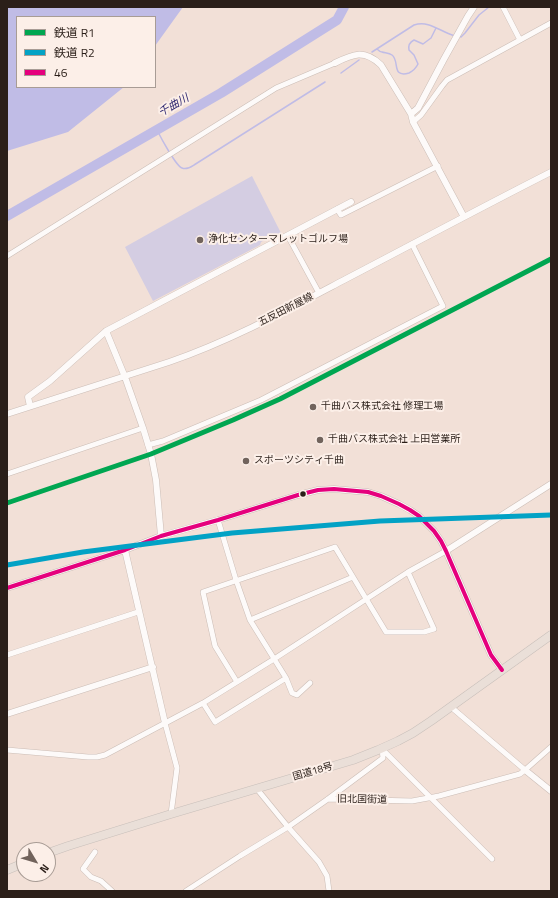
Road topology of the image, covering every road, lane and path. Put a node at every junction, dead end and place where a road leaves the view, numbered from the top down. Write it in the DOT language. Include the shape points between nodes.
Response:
graph roads {
  1 [pos="474,7"];
  2 [pos="503,7"];
  3 [pos="551,23"];
  4 [pos="520,40"];
  5 [pos="335,63"];
  6 [pos="411,114"];
  7 [pos="413,122"];
  8 [pos="438,166"];
  9 [pos="551,172"];
  10 [pos="352,202"];
  11 [pos="337,209"];
  12 [pos="464,217"];
  13 [pos="288,236"];
  14 [pos="412,244"];
  15 [pos="7,256"];
  16 [pos="319,293"];
  17 [pos="106,331"];
  18 [pos="125,377"];
  19 [pos="30,406"];
  20 [pos="7,414"];
  21 [pos="143,428"];
  22 [pos="148,445"];
  23 [pos="7,474"];
  24 [pos="551,484"];
  25 [pos="218,520"];
  26 [pos="161,536"];
  27 [pos="125,550"];
  28 [pos="446,551"];
  29 [pos="408,572"];
  30 [pos="353,577"];
  31 [pos="236,580"];
  32 [pos="7,588"];
  33 [pos="366,599"];
  34 [pos="138,612"];
  35 [pos="250,620"];
  36 [pos="551,635"];
  37 [pos="7,655"];
  38 [pos="274,659"];
  39 [pos="153,667"];
  40 [pos="502,670"];
  41 [pos="286,678"];
  42 [pos="237,682"];
  43 [pos="310,683"];
  44 [pos="203,703"];
  45 [pos="451,707"];
  46 [pos="7,714"];
  47 [pos="165,723"];
  48 [pos="551,747"];
  49 [pos="382,749"];
  50 [pos="7,750"];
  51 [pos="525,770"];
  52 [pos="257,788"];
  53 [pos="551,791"];
  54 [pos="431,797"];
  55 [pos="328,799"];
  56 [pos="171,814"];
  57 [pos="288,827"];
  58 [pos="56,851"];
  59 [pos="95,852"];
  60 [pos="492,858"];
  61 [pos="112,891"];
  62 [pos="186,891"];
  63 [pos="329,891"];
  1 -- 6 [label="street" via="418,108"];
  2 -- 4 [label="street"];
  3 -- 4 [label="street"];
  4 -- 7 [label="street" via="447,80"];
  5 -- 6 [label="street" via="356,54 375,60 381,65"];
  5 -- 15 [label="street" via="276,88"];
  6 -- 7 [label="street"];
  7 -- 8 [label="street"];
  8 -- 11 [label="street" via="341,215"];
  8 -- 12 [label="street"];
  9 -- 12 [label="street, 五反田新屋線"];
  10 -- 11 [label="street"];
  11 -- 13 [label="street"];
  12 -- 14 [label="street, 五反田新屋線"];
  13 -- 16 [label="street"];
  13 -- 17 [label="street"];
  14 -- 16 [label="street, 五反田新屋線"];
  14 -- 22 [label="street" via="443,306 261,400"];
  16 -- 18 [label="street, 五反田新屋線" via="197,352"];
  17 -- 18 [label="street"];
  17 -- 19 [label="street" via="28,397"];
  18 -- 19 [label="street, 五反田新屋線"];
  18 -- 21 [label="street"];
  19 -- 20 [label="street, 五反田新屋線"];
  21 -- 22 [label="street"];
  21 -- 23 [label="street"];
  22 -- 26 [label="street" via="156,480"];
  24 -- 28 [label="street"];
  25 -- 26 [label="street"];
  25 -- 28 [label="street" via="311,492 334,489 362,492 381,496 419,516 434,531"];
  25 -- 31 [label="street"];
  26 -- 27 [label="street"];
  27 -- 32 [label="street"];
  27 -- 34 [label="street"];
  28 -- 29 [label="street"];
  28 -- 40 [label="street" via="491,655"];
  29 -- 33 [label="street"];
  29 -- 33 [label="street" via="434,629 424,632 386,632"];
  30 -- 31 [label="street" via="335,547"];
  30 -- 33 [label="street"];
  30 -- 35 [label="street"];
  31 -- 35 [label="street"];
  31 -- 42 [label="street" via="203,592 215,646"];
  33 -- 38 [label="street"];
  34 -- 37 [label="street"];
  34 -- 39 [label="street"];
  35 -- 38 [label="street"];
  36 -- 40 [label="highway, 国道18号"];
  38 -- 41 [label="street"];
  38 -- 42 [label="street"];
  39 -- 46 [label="street"];
  39 -- 47 [label="street"];
  40 -- 45 [label="highway, 国道18号"];
  41 -- 43 [label="street" via="292,693 297,695"];
  41 -- 44 [label="street" via="215,722"];
  42 -- 44 [label="street"];
  44 -- 47 [label="street"];
  45 -- 49 [label="highway, 国道18号" via="413,733"];
  45 -- 51 [label="street"];
  47 -- 50 [label="street" via="97,757"];
  47 -- 56 [label="street" via="177,768"];
  48 -- 51 [label="street, 旧北国街道"];
  49 -- 52 [label="highway, 国道18号" via="326,769"];
  49 -- 54 [label="street"];
  49 -- 55 [label="street" via="383,758"];
  51 -- 53 [label="street"];
  51 -- 54 [label="street, 旧北国街道" via="520,774"];
  52 -- 56 [label="highway, 国道18号"];
  52 -- 57 [label="street"];
  54 -- 55 [label="street, 旧北国街道" via="412,801"];
  54 -- 60 [label="street"];
  55 -- 57 [label="street, 旧北国街道"];
  56 -- 58 [label="highway, 国道18号"];
  57 -- 62 [label="street, 旧北国街道"];
  57 -- 63 [label="street" via="320,862 327,876"];
  59 -- 61 [label="street" via="83,870"];
}
